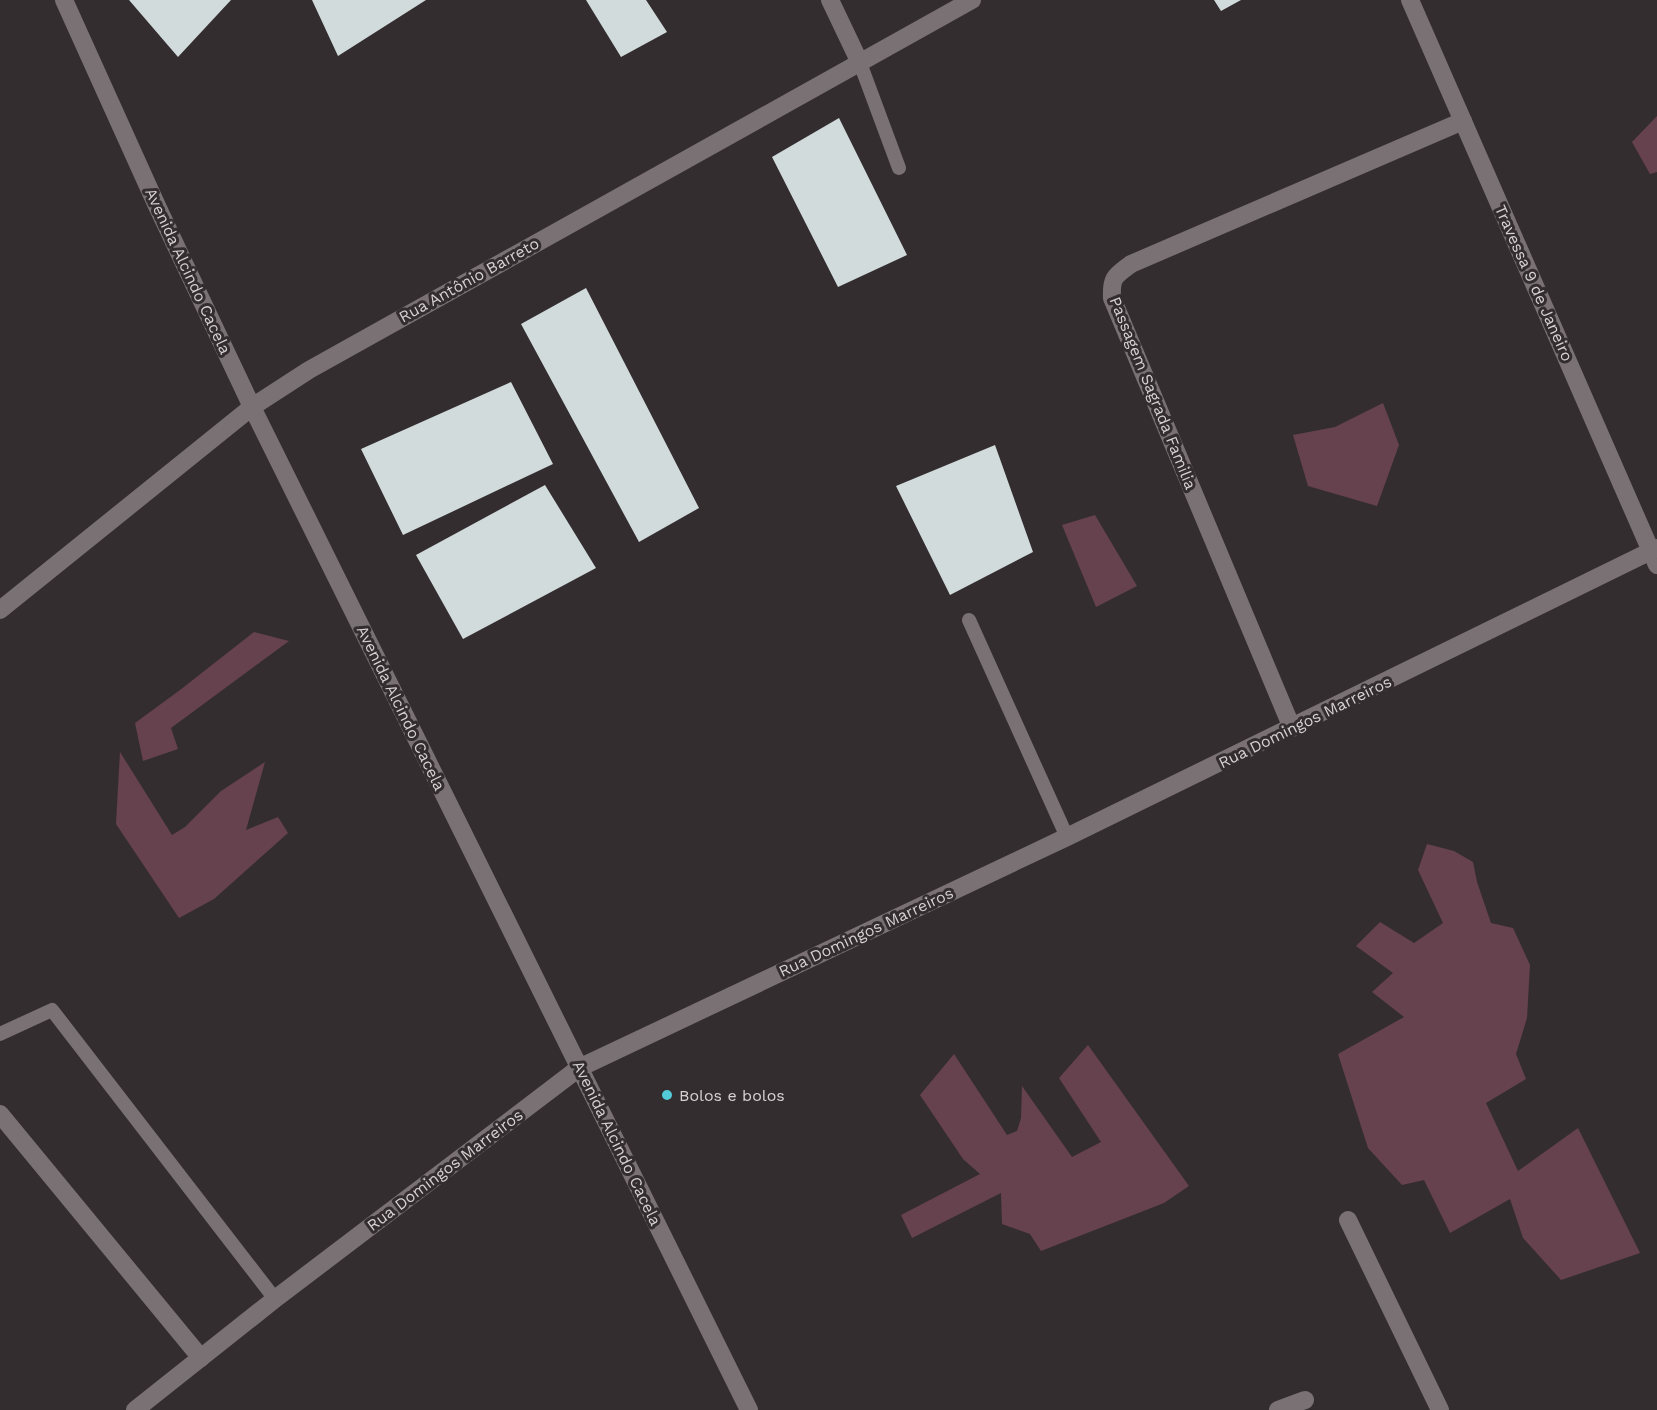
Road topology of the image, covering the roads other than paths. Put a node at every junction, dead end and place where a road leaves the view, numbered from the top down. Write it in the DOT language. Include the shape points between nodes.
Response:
graph roads {
  1 [pos="64,0"];
  2 [pos="830,0"];
  3 [pos="972,0"];
  4 [pos="1410,0"];
  5 [pos="860,63"];
  6 [pos="1463,121"];
  7 [pos="899,168"];
  8 [pos="252,406"];
  9 [pos="1655,555"];
  10 [pos="0,610"];
  11 [pos="969,620"];
  12 [pos="1292,728"];
  13 [pos="1067,837"];
  14 [pos="0,1034"];
  15 [pos="579,1068"];
  16 [pos="0,1114"];
  17 [pos="1348,1220"];
  18 [pos="276,1299"];
  19 [pos="201,1358"];
  20 [pos="1305,1400"];
  21 [pos="135,1410"];
  22 [pos="748,1410"];
  23 [pos="1278,1410"];
  24 [pos="1440,1410"];
  1 -- 8 [label="main road, Avenida Alcindo Cacela"];
  2 -- 5 [label="main road"];
  3 -- 5 [label="main road, Rua Antônio Barreto"];
  4 -- 6 [label="main road, Travessa 9 de Janeiro"];
  5 -- 7 [label="lane"];
  5 -- 8 [label="main road, Rua Antônio Barreto" via="309,370"];
  6 -- 9 [label="main road, Travessa 9 de Janeiro"];
  6 -- 12 [label="main road, Passagem Sagrada Familia" via="1131,264 1114,277 1111,285 1112,298"];
  8 -- 10 [label="main road, Rua Antônio Barreto"];
  8 -- 15 [label="main road, Avenida Alcindo Cacela"];
  9 -- 12 [label="main road, Rua Domingos Marreiros"];
  11 -- 13 [label="lane"];
  12 -- 13 [label="main road, Rua Domingos Marreiros"];
  13 -- 15 [label="main road, Rua Domingos Marreiros"];
  14 -- 18 [label="lane" via="52,1010"];
  15 -- 18 [label="main road, Rua Domingos Marreiros"];
  15 -- 22 [label="main road, Avenida Alcindo Cacela"];
  16 -- 19 [label="main road"];
  17 -- 24 [label="main road"];
  18 -- 19 [label="main road, Rua Domingos Marreiros"];
  19 -- 21 [label="main road, Rua Domingos Marreiros"];
  20 -- 23 [label="main road"];
}
